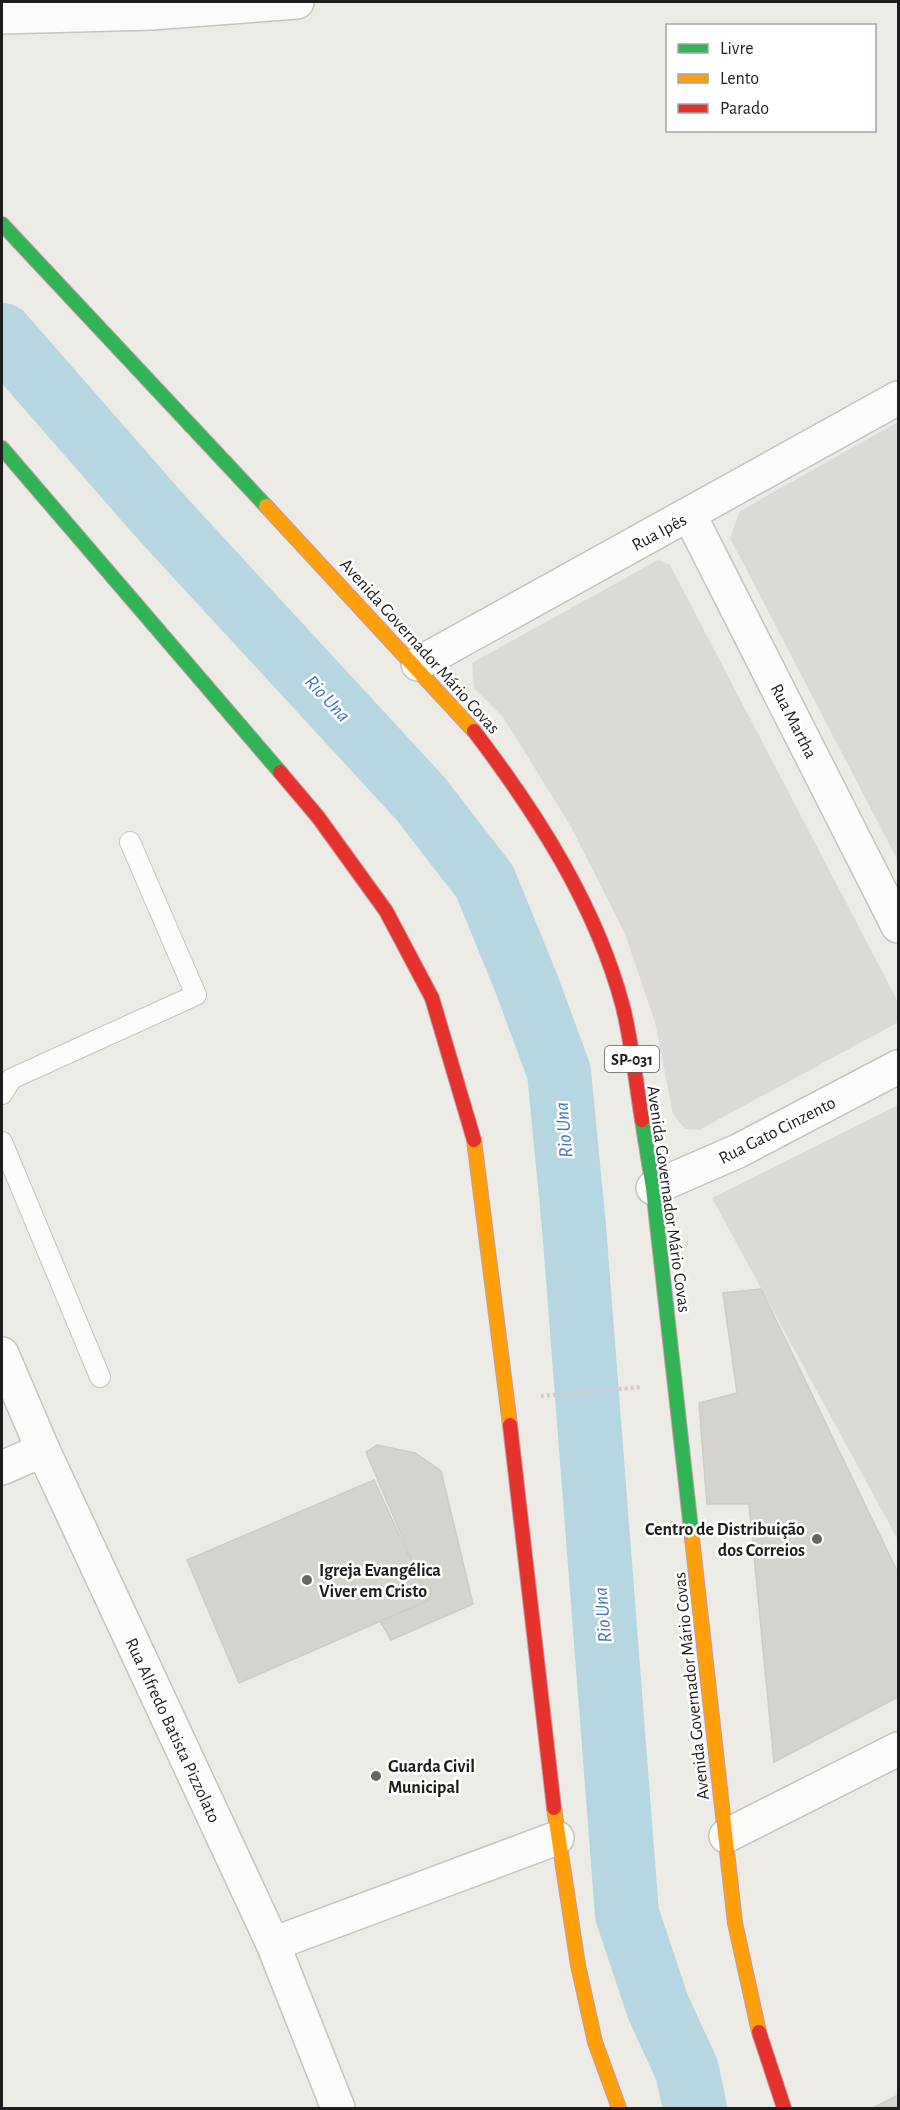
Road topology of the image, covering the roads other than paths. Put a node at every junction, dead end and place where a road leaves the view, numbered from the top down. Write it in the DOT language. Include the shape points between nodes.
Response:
graph roads {
  1 [pos="297,2"];
  2 [pos="151,7"];
  3 [pos="2,17"];
  4 [pos="2,224"];
  5 [pos="898,398"];
  6 [pos="2,448"];
  7 [pos="690,516"];
  8 [pos="418,664"];
  9 [pos="130,842"];
  10 [pos="898,926"];
  11 [pos="898,1067"];
  12 [pos="2,1094"];
  13 [pos="2,1142"];
  14 [pos="653,1188"];
  15 [pos="2,1354"];
  16 [pos="100,1377"];
  17 [pos="42,1450"];
  18 [pos="2,1468"];
  19 [pos="898,1749"];
  20 [pos="726,1836"];
  21 [pos="556,1838"];
  22 [pos="273,1944"];
  23 [pos="338,2109"];
  24 [pos="619,2109"];
  25 [pos="784,2109"];
  1 -- 2 [label="street"];
  2 -- 3 [label="street"];
  4 -- 8 [label="highway, Avenida Governador Mário Covas / SP-031"];
  5 -- 7 [label="street, Rua Ipês"];
  6 -- 21 [label="highway" via="318,817 386,911 432,998 472,1128 498,1318"];
  7 -- 8 [label="street, Rua Ipês"];
  7 -- 10 [label="street, Rua Martha"];
  8 -- 14 [label="highway, Avenida Governador Mário Covas / SP-031" via="511,780 564,863 598,933 623,1008"];
  9 -- 12 [label="lane" via="196,994 11,1079"];
  11 -- 14 [label="street, Rua Gato Cinzento" via="738,1151"];
  13 -- 16 [label="lane"];
  14 -- 20 [label="highway, Avenida Governador Mário Covas / SP-031"];
  15 -- 17 [label="street, Rua Alfredo Batista Pizzolato"];
  17 -- 18 [label="street"];
  17 -- 22 [label="street, Rua Alfredo Batista Pizzolato"];
  19 -- 20 [label="street"];
  20 -- 25 [label="highway, Avenida Governador Mário Covas / SP-031" via="735,1923 757,2023"];
  21 -- 22 [label="street"];
  21 -- 24 [label="highway" via="595,2042"];
  22 -- 23 [label="street, Rua Alfredo Batista Pizzolato"];
}
